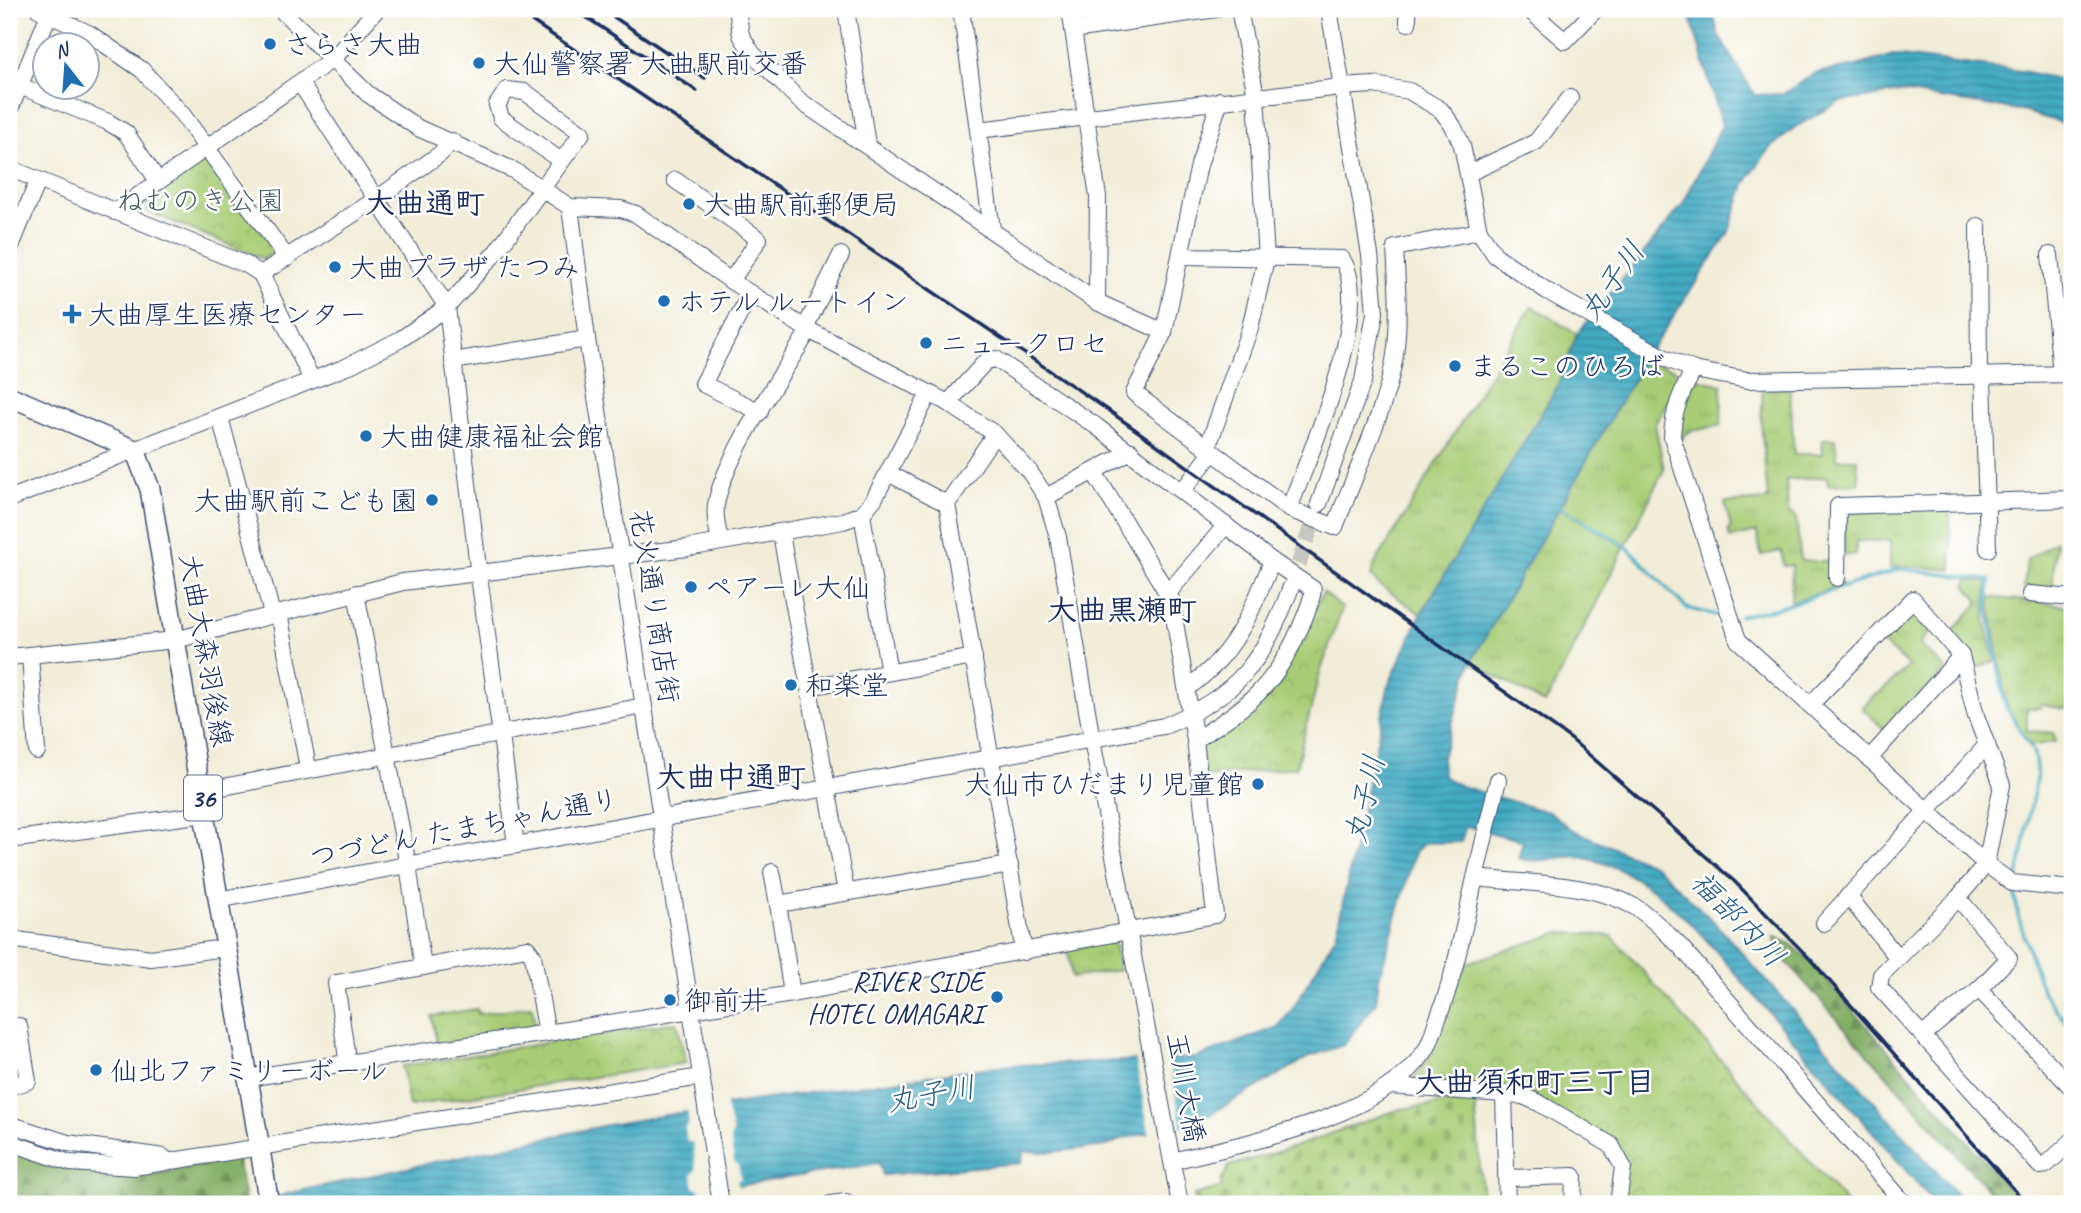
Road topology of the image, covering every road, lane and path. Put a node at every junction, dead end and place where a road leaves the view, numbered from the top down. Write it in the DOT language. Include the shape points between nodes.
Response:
graph roads {
  1 [pos="280,9"];
  2 [pos="377,9"];
  3 [pos="737,9"];
  4 [pos="846,9"];
  5 [pos="961,9"];
  6 [pos="1070,9"];
  7 [pos="1216,9"];
  8 [pos="1239,9"];
  9 [pos="1329,9"];
  10 [pos="1596,9"];
  11 [pos="46,10"];
  12 [pos="1537,12"];
  13 [pos="1128,15"];
  14 [pos="1073,30"];
  15 [pos="334,58"];
  16 [pos="300,83"];
  17 [pos="20,86"];
  18 [pos="1341,87"];
  19 [pos="1256,96"];
  20 [pos="1570,98"];
  21 [pos="1220,100"];
  22 [pos="9,112"];
  23 [pos="1086,115"];
  24 [pos="978,130"];
  25 [pos="452,141"];
  26 [pos="867,145"];
  27 [pos="206,147"];
  28 [pos="561,161"];
  29 [pos="9,168"];
  30 [pos="1469,173"];
  31 [pos="675,180"];
  32 [pos="38,181"];
  33 [pos="158,181"];
  34 [pos="541,187"];
  35 [pos="378,198"];
  36 [pos="570,207"];
  37 [pos="115,212"];
  38 [pos="1978,226"];
  39 [pos="992,229"];
  40 [pos="1479,231"];
  41 [pos="9,251"];
  42 [pos="841,255"];
  43 [pos="2050,255"];
  44 [pos="1181,256"];
  45 [pos="287,258"];
  46 [pos="1266,259"];
  47 [pos="261,274"];
  48 [pos="731,281"];
  49 [pos="750,294"];
  50 [pos="1097,302"];
  51 [pos="447,307"];
  52 [pos="807,329"];
  53 [pos="1164,332"];
  54 [pos="587,339"];
  55 [pos="453,361"];
  56 [pos="1695,370"];
  57 [pos="2067,374"];
  58 [pos="1981,376"];
  59 [pos="312,380"];
  60 [pos="929,394"];
  61 [pos="9,396"];
  62 [pos="948,403"];
  63 [pos="760,412"];
  64 [pos="220,417"];
  65 [pos="995,434"];
  66 [pos="135,450"];
  67 [pos="1131,451"];
  68 [pos="1209,451"];
  69 [pos="1094,472"];
  70 [pos="888,473"];
  71 [pos="1183,491"];
  72 [pos="1046,497"];
  73 [pos="9,499"];
  74 [pos="2072,499"];
  75 [pos="1987,501"];
  76 [pos="947,504"];
  77 [pos="1319,504"];
  78 [pos="1289,509"];
  79 [pos="862,514"];
  80 [pos="1226,525"];
  81 [pos="781,534"];
  82 [pos="720,542"];
  83 [pos="1988,549"];
  84 [pos="620,557"];
  85 [pos="1272,561"];
  86 [pos="479,576"];
  87 [pos="1837,578"];
  88 [pos="1291,586"];
  89 [pos="356,593"];
  90 [pos="1168,593"];
  91 [pos="2030,594"];
  92 [pos="2072,598"];
  93 [pos="275,614"];
  94 [pos="175,640"];
  95 [pos="30,655"];
  96 [pos="1961,656"];
  97 [pos="9,657"];
  98 [pos="974,657"];
  99 [pos="889,672"];
  100 [pos="809,687"];
  101 [pos="1187,688"];
  102 [pos="1810,705"];
  103 [pos="644,706"];
  104 [pos="1191,715"];
  105 [pos="500,734"];
  106 [pos="1092,740"];
  107 [pos="1195,740"];
  108 [pos="1987,745"];
  109 [pos="37,751"];
  110 [pos="386,754"];
  111 [pos="993,758"];
  112 [pos="1869,759"];
  113 [pos="308,768"];
  114 [pos="1498,779"];
  115 [pos="829,787"];
  116 [pos="202,791"];
  117 [pos="1926,809"];
  118 [pos="205,814"];
  119 [pos="660,818"];
  120 [pos="9,840"];
  121 [pos="516,845"];
  122 [pos="1010,864"];
  123 [pos="1986,864"];
  124 [pos="408,865"];
  125 [pos="772,872"];
  126 [pos="1475,878"];
  127 [pos="2072,889"];
  128 [pos="846,892"];
  129 [pos="1848,896"];
  130 [pos="1958,898"];
  131 [pos="217,900"];
  132 [pos="778,905"];
  133 [pos="1824,923"];
  134 [pos="1130,932"];
  135 [pos="9,939"];
  136 [pos="225,948"];
  137 [pos="1024,952"];
  138 [pos="1898,958"];
  139 [pos="423,967"];
  140 [pos="1979,989"];
  141 [pos="792,994"];
  142 [pos="690,1012"];
  143 [pos="9,1029"];
  144 [pos="547,1033"];
  145 [pos="1924,1034"];
  146 [pos="348,1065"];
  147 [pos="246,1078"];
  148 [pos="701,1080"];
  149 [pos="9,1087"];
  150 [pos="1388,1087"];
  151 [pos="2072,1088"];
  152 [pos="1504,1094"];
  153 [pos="9,1124"];
  154 [pos="2072,1141"];
  155 [pos="9,1142"];
  156 [pos="258,1149"];
  157 [pos="176,1158"];
  158 [pos="1172,1161"];
  159 [pos="1506,1178"];
  160 [pos="269,1204"];
  161 [pos="721,1204"];
  162 [pos="1180,1204"];
  163 [pos="1507,1204"];
  164 [pos="1573,1204"];
  165 [pos="1618,1204"];
  166 [pos="1905,1204"];
  1 -- 15 [label="street"];
  2 -- 15 [label="street"];
  3 -- 26 [label="street" via="741,35 752,52 800,102"];
  4 -- 26 [label="street"];
  5 -- 24 [label="street"];
  6 -- 14 [label="street"];
  7 -- 13 [label="street"];
  8 -- 19 [label="street"];
  9 -- 18 [label="street"];
  10 -- 12 [label="street" via="1566,41"];
  11 -- 17 [label="street"];
  11 -- 27 [label="street" via="142,70 170,98"];
  13 -- 14 [label="street"];
  14 -- 23 [label="street"];
  15 -- 16 [label="street"];
  15 -- 25 [label="street" via="368,94 418,128"];
  16 -- 27 [label="street"];
  16 -- 35 [label="street"];
  17 -- 22 [label="street"];
  17 -- 33 [label="street" via="126,133"];
  18 -- 19 [label="street"];
  18 -- 30 [label="street" via="1394,87 1426,99 1453,126"];
  18 -- 77 [label="street" via="1370,255 1375,313 1363,381"];
  19 -- 21 [label="street"];
  19 -- 46 [label="street"];
  20 -- 30 [label="street" via="1536,142"];
  21 -- 23 [label="street"];
  21 -- 44 [label="street" via="1199,165"];
  23 -- 24 [label="street"];
  23 -- 50 [label="street" via="1098,197"];
  24 -- 39 [label="street"];
  25 -- 34 [label="street"];
  25 -- 35 [label="street"];
  26 -- 39 [label="street"];
  27 -- 33 [label="street"];
  27 -- 45 [label="street"];
  28 -- 28 [label="street" via="501,118 497,105 502,94 513,89 525,92 582,133"];
  28 -- 34 [label="street"];
  29 -- 32 [label="street"];
  30 -- 40 [label="street"];
  31 -- 48 [label="street" via="759,239"];
  32 -- 37 [label="street"];
  32 -- 41 [label="street"];
  33 -- 37 [label="street"];
  34 -- 36 [label="street"];
  34 -- 51 [label="street" via="496,251"];
  35 -- 45 [label="street"];
  35 -- 51 [label="street"];
  36 -- 48 [label="street, 玉川大橋" via="636,214"];
  36 -- 54 [label="street, 花火通り商店街"];
  37 -- 47 [label="street"];
  38 -- 58 [label="street"];
  39 -- 50 [label="street"];
  40 -- 56 [label="street" via="1495,255 1547,291 1665,358"];
  40 -- 78 [label="street" via="1395,248 1395,356 1335,527"];
  42 -- 52 [label="street"];
  43 -- 57 [label="street"];
  44 -- 46 [label="street"];
  44 -- 53 [label="street"];
  45 -- 47 [label="street"];
  46 -- 68 [label="street" via="1250,328"];
  46 -- 78 [label="street" via="1342,259 1348,275 1350,318 1340,369"];
  47 -- 59 [label="street"];
  48 -- 49 [label="street, 玉川大橋"];
  49 -- 52 [label="street, 玉川大橋"];
  49 -- 63 [label="street" via="703,384"];
  50 -- 53 [label="street"];
  51 -- 55 [label="street"];
  51 -- 59 [label="street" via="401,339"];
  52 -- 60 [label="street, 玉川大橋"];
  52 -- 63 [label="street"];
  53 -- 68 [label="street" via="1134,393"];
  54 -- 55 [label="street"];
  54 -- 84 [label="street, 花火通り商店街"];
  55 -- 86 [label="street"];
  56 -- 58 [label="street" via="1747,380"];
  56 -- 102 [label="street" via="1672,417 1672,437 1730,622 1738,640"];
  57 -- 58 [label="street"];
  58 -- 75 [label="street"];
  59 -- 64 [label="street"];
  60 -- 62 [label="street, 玉川大橋"];
  60 -- 70 [label="street"];
  61 -- 66 [label="main road"];
  62 -- 65 [label="street, 玉川大橋"];
  62 -- 67 [label="street" via="986,361 996,359"];
  63 -- 82 [label="street" via="721,482 715,516"];
  64 -- 66 [label="street"];
  64 -- 93 [label="street"];
  65 -- 72 [label="street, 玉川大橋"];
  65 -- 76 [label="street"];
  66 -- 73 [label="street"];
  66 -- 94 [label="main road, 大曲大森羽後線 / 36" via="150,489"];
  67 -- 69 [label="street"];
  67 -- 71 [label="street"];
  68 -- 71 [label="street"];
  68 -- 78 [label="street"];
  69 -- 72 [label="street"];
  69 -- 90 [label="street"];
  70 -- 76 [label="street"];
  70 -- 79 [label="street"];
  71 -- 80 [label="street"];
  72 -- 106 [label="street, 玉川大橋" via="1058,537"];
  74 -- 75 [label="street"];
  75 -- 83 [label="street"];
  75 -- 87 [label="street" via="1838,506"];
  76 -- 98 [label="street"];
  79 -- 81 [label="street"];
  79 -- 99 [label="street"];
  80 -- 85 [label="street"];
  80 -- 90 [label="street"];
  81 -- 82 [label="street"];
  81 -- 100 [label="street"];
  82 -- 84 [label="street"];
  84 -- 86 [label="street"];
  84 -- 103 [label="street, 花火通り商店街"];
  85 -- 101 [label="street" via="1240,635 1222,659"];
  85 -- 107 [label="street" via="1313,589 1293,644 1250,703"];
  86 -- 89 [label="street" via="403,582"];
  86 -- 105 [label="street"];
  88 -- 104 [label="street, つづどん たまちゃん通り" via="1275,631 1249,669 1216,702"];
  89 -- 93 [label="street"];
  89 -- 110 [label="street"];
  90 -- 101 [label="street"];
  91 -- 92 [label="street"];
  93 -- 94 [label="street"];
  93 -- 113 [label="street"];
  94 -- 95 [label="street"];
  94 -- 116 [label="main road, 大曲大森羽後線 / 36"];
  95 -- 97 [label="street"];
  95 -- 109 [label="street"];
  96 -- 102 [label="street" via="1913,599"];
  96 -- 108 [label="street"];
  96 -- 112 [label="street"];
  98 -- 99 [label="street"];
  98 -- 111 [label="street"];
  99 -- 100 [label="street"];
  100 -- 115 [label="street"];
  101 -- 104 [label="street"];
  102 -- 112 [label="street"];
  103 -- 105 [label="street"];
  103 -- 119 [label="street, 花火通り商店街"];
  104 -- 106 [label="street, つづどん たまちゃん通り" via="1164,726"];
  104 -- 107 [label="street"];
  105 -- 110 [label="street"];
  105 -- 121 [label="street"];
  106 -- 111 [label="street, つづどん たまちゃん通り"];
  106 -- 134 [label="street, 玉川大橋"];
  107 -- 134 [label="street" via="1216,915"];
  108 -- 117 [label="street"];
  108 -- 123 [label="street" via="2003,785"];
  110 -- 113 [label="street"];
  110 -- 124 [label="street"];
  111 -- 115 [label="street, つづどん たまちゃん通り"];
  111 -- 122 [label="street"];
  112 -- 117 [label="street"];
  113 -- 116 [label="street"];
  114 -- 126 [label="street"];
  115 -- 119 [label="street, つづどん たまちゃん通り"];
  115 -- 128 [label="street"];
  116 -- 118 [label="main road, 大曲大森羽後線 / 36"];
  117 -- 123 [label="street"];
  117 -- 129 [label="street"];
  118 -- 120 [label="street"];
  118 -- 131 [label="main road, 大曲大森羽後線 / 36"];
  119 -- 121 [label="street, つづどん たまちゃん通り"];
  119 -- 142 [label="street, 花火通り商店街"];
  121 -- 124 [label="street, つづどん たまちゃん通り"];
  122 -- 128 [label="street"];
  122 -- 137 [label="street"];
  123 -- 127 [label="street" via="2012,883"];
  123 -- 130 [label="street"];
  124 -- 131 [label="street, つづどん たまちゃん通り"];
  124 -- 139 [label="street"];
  125 -- 132 [label="street"];
  126 -- 150 [label="street" via="1448,992 1426,1050"];
  126 -- 166 [label="street" via="1596,892 1651,918"];
  128 -- 132 [label="street"];
  129 -- 133 [label="street"];
  129 -- 138 [label="street"];
  130 -- 138 [label="street"];
  130 -- 140 [label="street" via="2009,958"];
  131 -- 136 [label="main road, 大曲大森羽後線 / 36"];
  132 -- 141 [label="street"];
  134 -- 137 [label="street"];
  134 -- 158 [label="street, 玉川大橋"];
  135 -- 136 [label="street" via="139,957"];
  136 -- 147 [label="main road, 大曲大森羽後線 / 36"];
  137 -- 141 [label="street"];
  138 -- 145 [label="street" via="1881,975 1879,987"];
  139 -- 144 [label="street" via="527,948 533,956"];
  139 -- 146 [label="street" via="336,983"];
  140 -- 145 [label="street"];
  140 -- 151 [label="street"];
  141 -- 142 [label="street"];
  142 -- 144 [label="street"];
  142 -- 148 [label="street, 花火通り商店街"];
  143 -- 149 [label="street" via="19,1026 28,1081"];
  144 -- 146 [label="street"];
  145 -- 154 [label="street" via="2039,1166"];
  146 -- 147 [label="street"];
  147 -- 156 [label="main road, 大曲大森羽後線 / 36"];
  148 -- 156 [label="street"];
  148 -- 161 [label="street, 花火通り商店街"];
  150 -- 152 [label="street"];
  150 -- 158 [label="street" via="1301,1128"];
  152 -- 159 [label="street"];
  152 -- 165 [label="street" via="1539,1103 1611,1145 1623,1167"];
  153 -- 157 [label="street" via="68,1143"];
  155 -- 157 [label="street" via="70,1163 134,1167"];
  156 -- 157 [label="street"];
  156 -- 160 [label="main road, 大曲大森羽後線 / 36"];
  158 -- 162 [label="street, 玉川大橋"];
  159 -- 163 [label="street"];
  159 -- 164 [label="street" via="1574,1176"];
}
